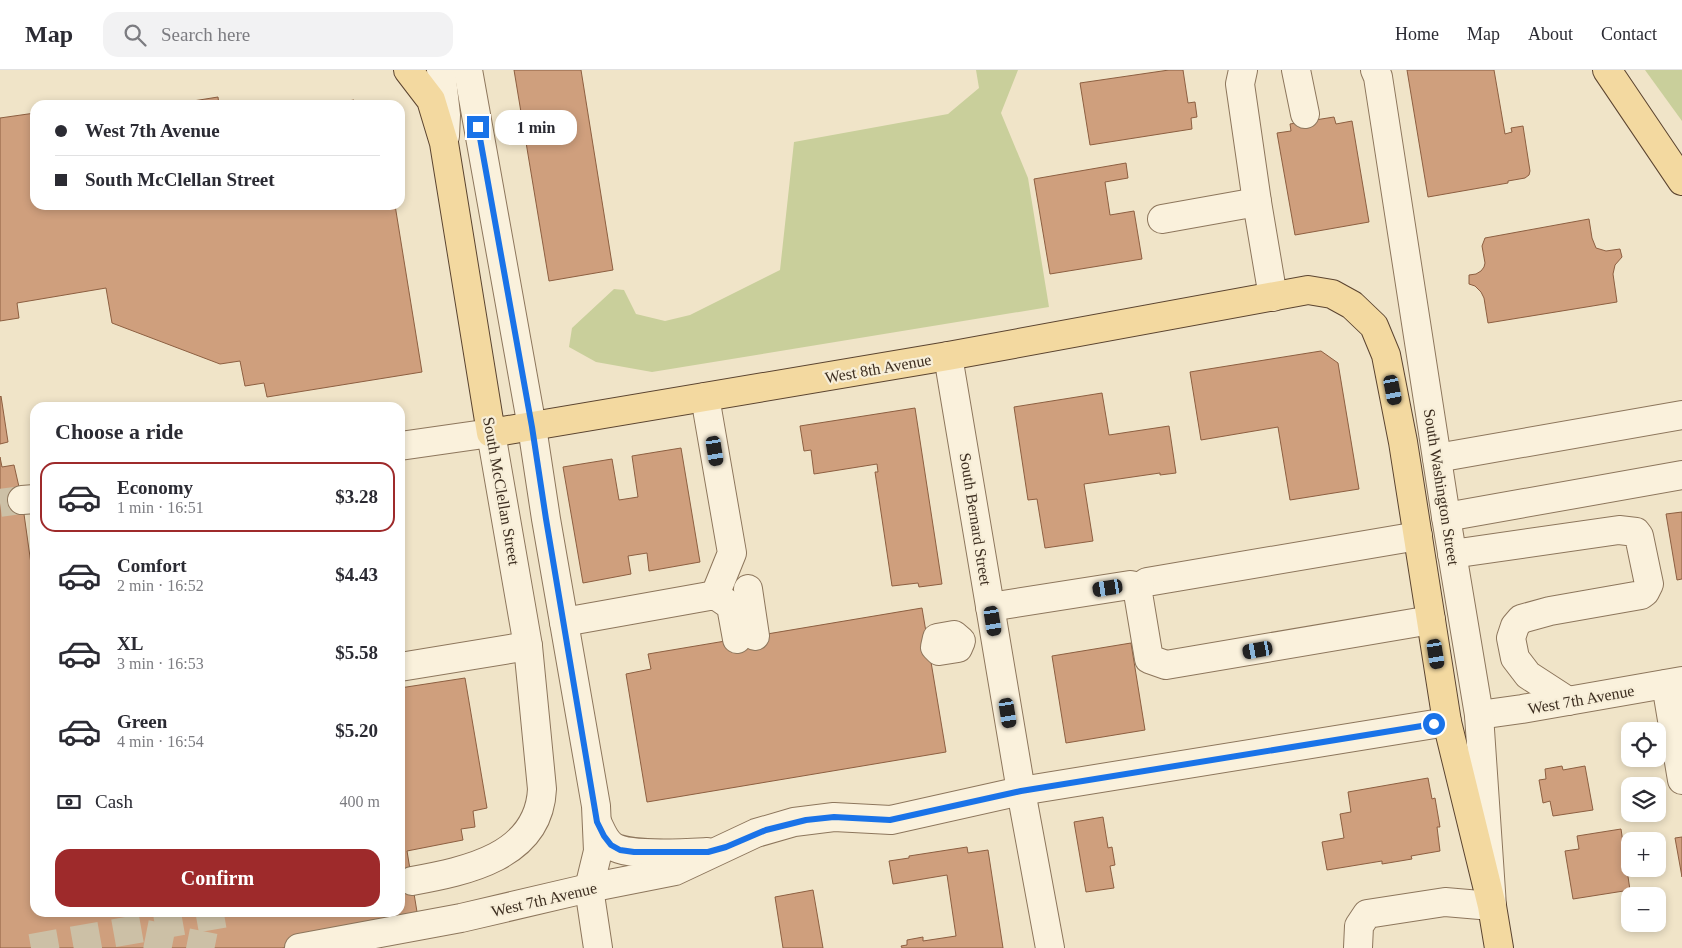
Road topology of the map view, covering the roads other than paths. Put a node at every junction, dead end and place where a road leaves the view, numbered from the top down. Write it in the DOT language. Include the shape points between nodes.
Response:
graph roads {
  1 [pos="408,70"];
  2 [pos="441,70"];
  3 [pos="468,70"];
  4 [pos="1242,70"];
  5 [pos="1296,70"];
  6 [pos="1376,70"];
  7 [pos="1608,70"];
  8 [pos="1305,114"];
  9 [pos="444,143"];
  10 [pos="1682,181"];
  11 [pos="1257,202"];
  12 [pos="1162,219"];
  13 [pos="1273,297"];
  14 [pos="1352,305"];
  15 [pos="948,356"];
  16 [pos="706,397"];
  17 [pos="1682,415"];
  18 [pos="532,427"];
  19 [pos="492,433"];
  20 [pos="405,445"];
  21 [pos="1437,458"];
  22 [pos="1682,475"];
  23 [pos="1446,516"];
  24 [pos="1418,536"];
  25 [pos="1452,554"];
  26 [pos="742,571"];
  27 [pos="1140,587"];
  28 [pos="716,595"];
  29 [pos="990,607"];
  30 [pos="1431,620"];
  31 [pos="564,622"];
  32 [pos="995,635"];
  33 [pos="528,646"];
  34 [pos="932,647"];
  35 [pos="405,666"];
  36 [pos="1674,682"];
  37 [pos="1568,701"];
  38 [pos="1479,715"];
  39 [pos="1448,722"];
  40 [pos="1682,780"];
  41 [pos="1021,791"];
  42 [pos="597,822"];
  43 [pos="726,847"];
  44 [pos="412,881"];
  45 [pos="588,888"];
  46 [pos="1492,906"];
  47 [pos="359,938"];
  48 [pos="299,948"];
  49 [pos="334,948"];
  50 [pos="598,948"];
  51 [pos="1050,948"];
  52 [pos="1358,948"];
  53 [pos="1499,948"];
  1 -- 9 [label="main road, South McClellan Street" via="431,100"];
  2 -- 9 [label="street, South McClellan Street" via="446,115"];
  3 -- 18 [label="street"];
  4 -- 11 [label="street" via="1240,84"];
  5 -- 8 [label="street"];
  6 -- 21 [label="street, South Washington Street"];
  7 -- 10 [label="main road"];
  9 -- 19 [label="main road, South McClellan Street"];
  11 -- 12 [label="street"];
  11 -- 13 [label="street"];
  13 -- 14 [label="main road, West 8th Avenue" via="1308,290 1332,294"];
  13 -- 15 [label="main road, West 8th Avenue"];
  14 -- 24 [label="main road, South Washington Street" via="1374,326 1386,355"];
  15 -- 16 [label="main road, West 8th Avenue"];
  15 -- 29 [label="street, South Bernard Street"];
  16 -- 18 [label="main road, West 8th Avenue"];
  16 -- 26 [label="street"];
  17 -- 21 [label="street"];
  18 -- 19 [label="main road, West 8th Avenue"];
  18 -- 31 [label="street"];
  19 -- 20 [label="street, West 8th Avenue"];
  19 -- 33 [label="street, South McClellan Street"];
  21 -- 23 [label="street, South Washington Street"];
  22 -- 23 [label="street"];
  23 -- 25 [label="street, South Washington Street"];
  24 -- 27 [label="street" via="1147,582"];
  24 -- 30 [label="main road, South Washington Street"];
  25 -- 37 [label="street" via="1620,530 1636,532 1649,584 1645,592 1550,611 1521,620 1514,626 1511,638 1515,658 1528,675"];
  25 -- 38 [label="street, South Washington Street"];
  26 -- 28 [label="street"];
  26 -- 28 [label="street" via="746,638 731,606"];
  27 -- 29 [label="street" via="1130,585"];
  27 -- 30 [label="street" via="1138,593 1149,659 1166,665"];
  28 -- 31 [label="street"];
  29 -- 32 [label="street, South Bernard Street"];
  30 -- 39 [label="main road, South Washington Street"];
  31 -- 42 [label="street"];
  32 -- 34 [label="street" via="961,641 954,635 937,638"];
  32 -- 41 [label="street, South Bernard Street"];
  33 -- 35 [label="street"];
  33 -- 44 [label="street, South McClellan Street" via="542,789 535,819 524,836 492,859 470,868"];
  36 -- 37 [label="street, West 7th Avenue"];
  36 -- 40 [label="street"];
  37 -- 38 [label="street, West 7th Avenue"];
  38 -- 46 [label="street, South Washington Street"];
  39 -- 41 [label="street, West 7th Avenue"];
  39 -- 46 [label="main road, South Washington Street"];
  41 -- 43 [label="street, West 7th Avenue" via="890,820 834,817 794,822 756,833"];
  41 -- 51 [label="street, South Bernard Street"];
  42 -- 43 [label="street, West 7th Avenue" via="611,845 620,850 696,853"];
  42 -- 45 [label="street" via="598,851"];
  43 -- 45 [label="street, West 7th Avenue" via="675,872"];
  45 -- 47 [label="street, West 7th Avenue"];
  45 -- 50 [label="street"];
  46 -- 52 [label="street" via="1445,902 1367,914 1359,926"];
  46 -- 53 [label="main road, South Washington Street"];
  47 -- 48 [label="street, West 7th Avenue"];
  47 -- 49 [label="street, West 7th Avenue"];
}
